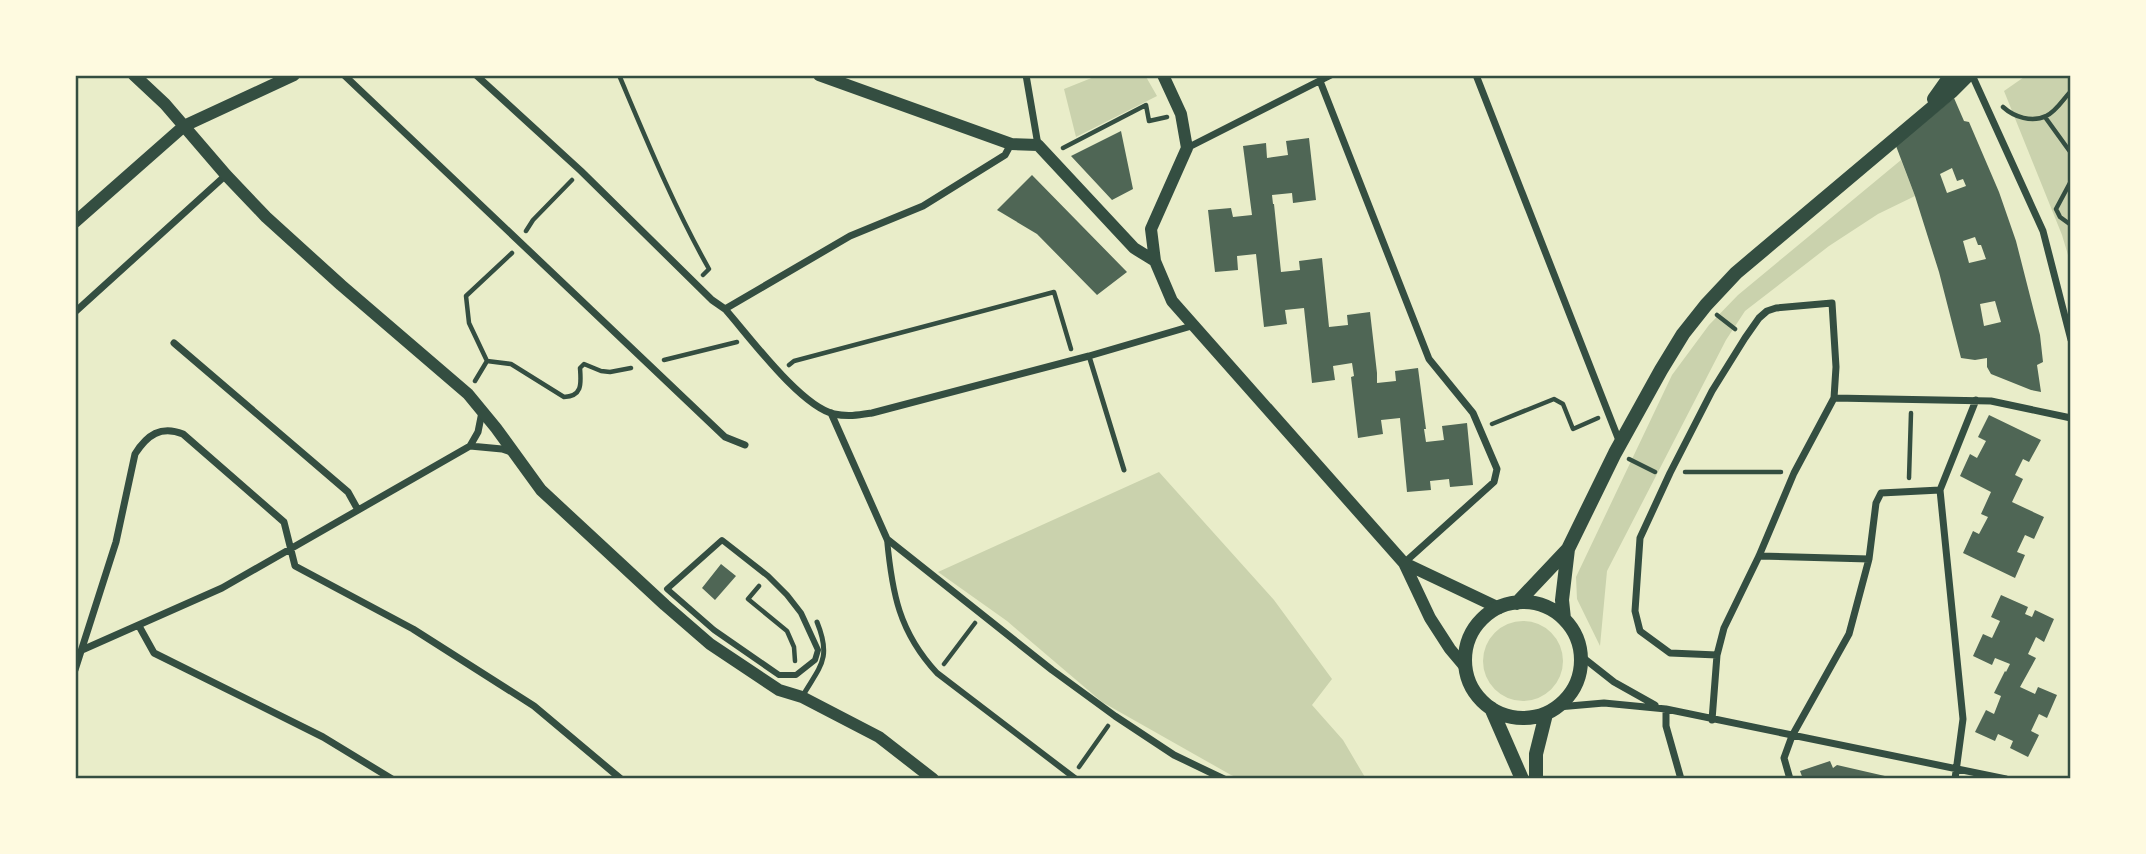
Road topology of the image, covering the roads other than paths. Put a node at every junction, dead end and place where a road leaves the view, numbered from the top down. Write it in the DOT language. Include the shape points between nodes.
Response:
graph roads {
  1 [pos="134,75"];
  2 [pos="294,75"];
  3 [pos="344,75"];
  4 [pos="476,75"];
  5 [pos="819,75"];
  6 [pos="1026,75"];
  7 [pos="1163,75"];
  8 [pos="1331,75"];
  9 [pos="1476,75"];
  10 [pos="1951,75"];
  11 [pos="1970,75"];
  12 [pos="1320,81"];
  13 [pos="1917,119"];
  14 [pos="184,125"];
  15 [pos="1011,145"];
  16 [pos="1038,145"];
  17 [pos="1187,148"];
  18 [pos="226,175"];
  19 [pos="75,222"];
  20 [pos="1156,261"];
  21 [pos="725,309"];
  22 [pos="75,312"];
  23 [pos="1195,325"];
  24 [pos="2071,340"];
  25 [pos="174,343"];
  26 [pos="1089,356"];
  27 [pos="1834,398"];
  28 [pos="1976,400"];
  29 [pos="482,411"];
  30 [pos="831,413"];
  31 [pos="2071,418"];
  32 [pos="744,445"];
  33 [pos="470,446"];
  34 [pos="1618,448"];
  35 [pos="512,452"];
  36 [pos="1124,470"];
  37 [pos="1940,490"];
  38 [pos="358,510"];
  39 [pos="887,538"];
  40 [pos="292,547"];
  41 [pos="1568,550"];
  42 [pos="1759,556"];
  43 [pos="1870,559"];
  44 [pos="1404,563"];
  45 [pos="667,589"];
  46 [pos="1517,603"];
  47 [pos="1499,607"];
  48 [pos="1564,619"];
  49 [pos="817,622"];
  50 [pos="139,626"];
  51 [pos="82,650"];
  52 [pos="1717,655"];
  53 [pos="1581,656"];
  54 [pos="1466,668"];
  55 [pos="75,670"];
  56 [pos="802,697"];
  57 [pos="1491,708"];
  58 [pos="1666,709"];
  59 [pos="1552,710"];
  60 [pos="1712,720"];
  61 [pos="1792,736"];
  62 [pos="1955,769"];
  63 [pos="1074,778"];
  64 [pos="392,779"];
  65 [pos="621,779"];
  66 [pos="933,779"];
  67 [pos="1224,779"];
  68 [pos="1522,779"];
  69 [pos="1535,779"];
  70 [pos="1681,779"];
  71 [pos="1790,779"];
  72 [pos="1955,779"];
  73 [pos="2006,779"];
  1 -- 14 [label="street"];
  2 -- 14 [label="street"];
  3 -- 32 [label="street" via="725,437"];
  4 -- 21 [label="street"];
  5 -- 15 [label="street"];
  6 -- 16 [label="street"];
  7 -- 17 [label="street" via="1181,114"];
  8 -- 12 [label="street"];
  9 -- 34 [label="street" via="1610,413"];
  10 -- 13 [label="main road"];
  11 -- 13 [label="main road"];
  11 -- 24 [label="street" via="2043,231"];
  12 -- 17 [label="street"];
  12 -- 44 [label="street" via="1429,359 1473,413 1497,469 1494,482"];
  13 -- 34 [label="main road" via="1737,273 1706,305 1668,358"];
  14 -- 18 [label="street"];
  14 -- 19 [label="street"];
  15 -- 16 [label="street"];
  15 -- 21 [label="street" via="1005,155 923,206 850,236"];
  16 -- 20 [label="street" via="1134,248"];
  17 -- 20 [label="street" via="1151,229"];
  18 -- 22 [label="street"];
  18 -- 29 [label="street" via="266,217"];
  20 -- 23 [label="street" via="1172,301"];
  21 -- 30 [label="street" via="798,392"];
  23 -- 26 [label="street"];
  23 -- 44 [label="street"];
  25 -- 38 [label="street" via="348,492"];
  26 -- 30 [label="street" via="873,413"];
  26 -- 36 [label="lane"];
  27 -- 28 [label="street"];
  27 -- 42 [label="street" via="1794,473"];
  27 -- 52 [label="street" via="1832,303 1766,311 1712,391 1670,472 1640,538 1635,611 1640,631 1670,653"];
  28 -- 31 [label="street"];
  28 -- 37 [label="street"];
  29 -- 33 [label="street"];
  29 -- 35 [label="street"];
  30 -- 39 [label="street"];
  33 -- 35 [label="street"];
  33 -- 38 [label="street"];
  34 -- 41 [label="main road"];
  35 -- 56 [label="street" via="541,490 710,644 779,690"];
  37 -- 43 [label="street" via="1881,494"];
  37 -- 62 [label="street" via="1963,719"];
  38 -- 40 [label="street"];
  39 -- 63 [label="street" via="891,583 912,641 937,673"];
  39 -- 67 [label="street" via="1115,716 1174,755"];
  40 -- 50 [label="street" via="222,588"];
  40 -- 51 [label="street" via="284,522 183,434 167,430 152,434 135,454 116,542"];
  40 -- 65 [label="street" via="295,566 414,629 534,706"];
  41 -- 46 [label="main road"];
  41 -- 48 [label="main road"];
  42 -- 43 [label="street"];
  42 -- 52 [label="street" via="1724,628"];
  43 -- 61 [label="street" via="1849,634"];
  44 -- 47 [label="street"];
  44 -- 54 [label="street" via="1430,618"];
  45 -- 45 [label="street" via="722,540 768,576 801,613 818,650 815,660 796,675 779,675 714,630"];
  46 -- 47 [label="main road"];
  46 -- 48 [label="main road" via="1534,603"];
  47 -- 54 [label="main road" via="1472,633"];
  48 -- 53 [label="main road" via="1573,629"];
  49 -- 56 [label="lane" via="824,641 823,662"];
  50 -- 51 [label="street"];
  50 -- 64 [label="street" via="154,653 323,737"];
  51 -- 55 [label="street"];
  52 -- 60 [label="street"];
  53 -- 58 [label="street" via="1614,682"];
  53 -- 59 [label="main road" via="1576,684"];
  54 -- 57 [label="main road" via="1470,684"];
  56 -- 66 [label="street" via="879,737"];
  57 -- 59 [label="main road" via="1511,716"];
  57 -- 68 [label="main road"];
  58 -- 59 [label="street" via="1604,703"];
  58 -- 60 [label="street"];
  58 -- 70 [label="street" via="1666,726"];
  59 -- 69 [label="main road" via="1536,754"];
  60 -- 61 [label="street"];
  61 -- 62 [label="street"];
  61 -- 71 [label="street" via="1784,758"];
  62 -- 72 [label="street"];
  62 -- 73 [label="street"];
}
